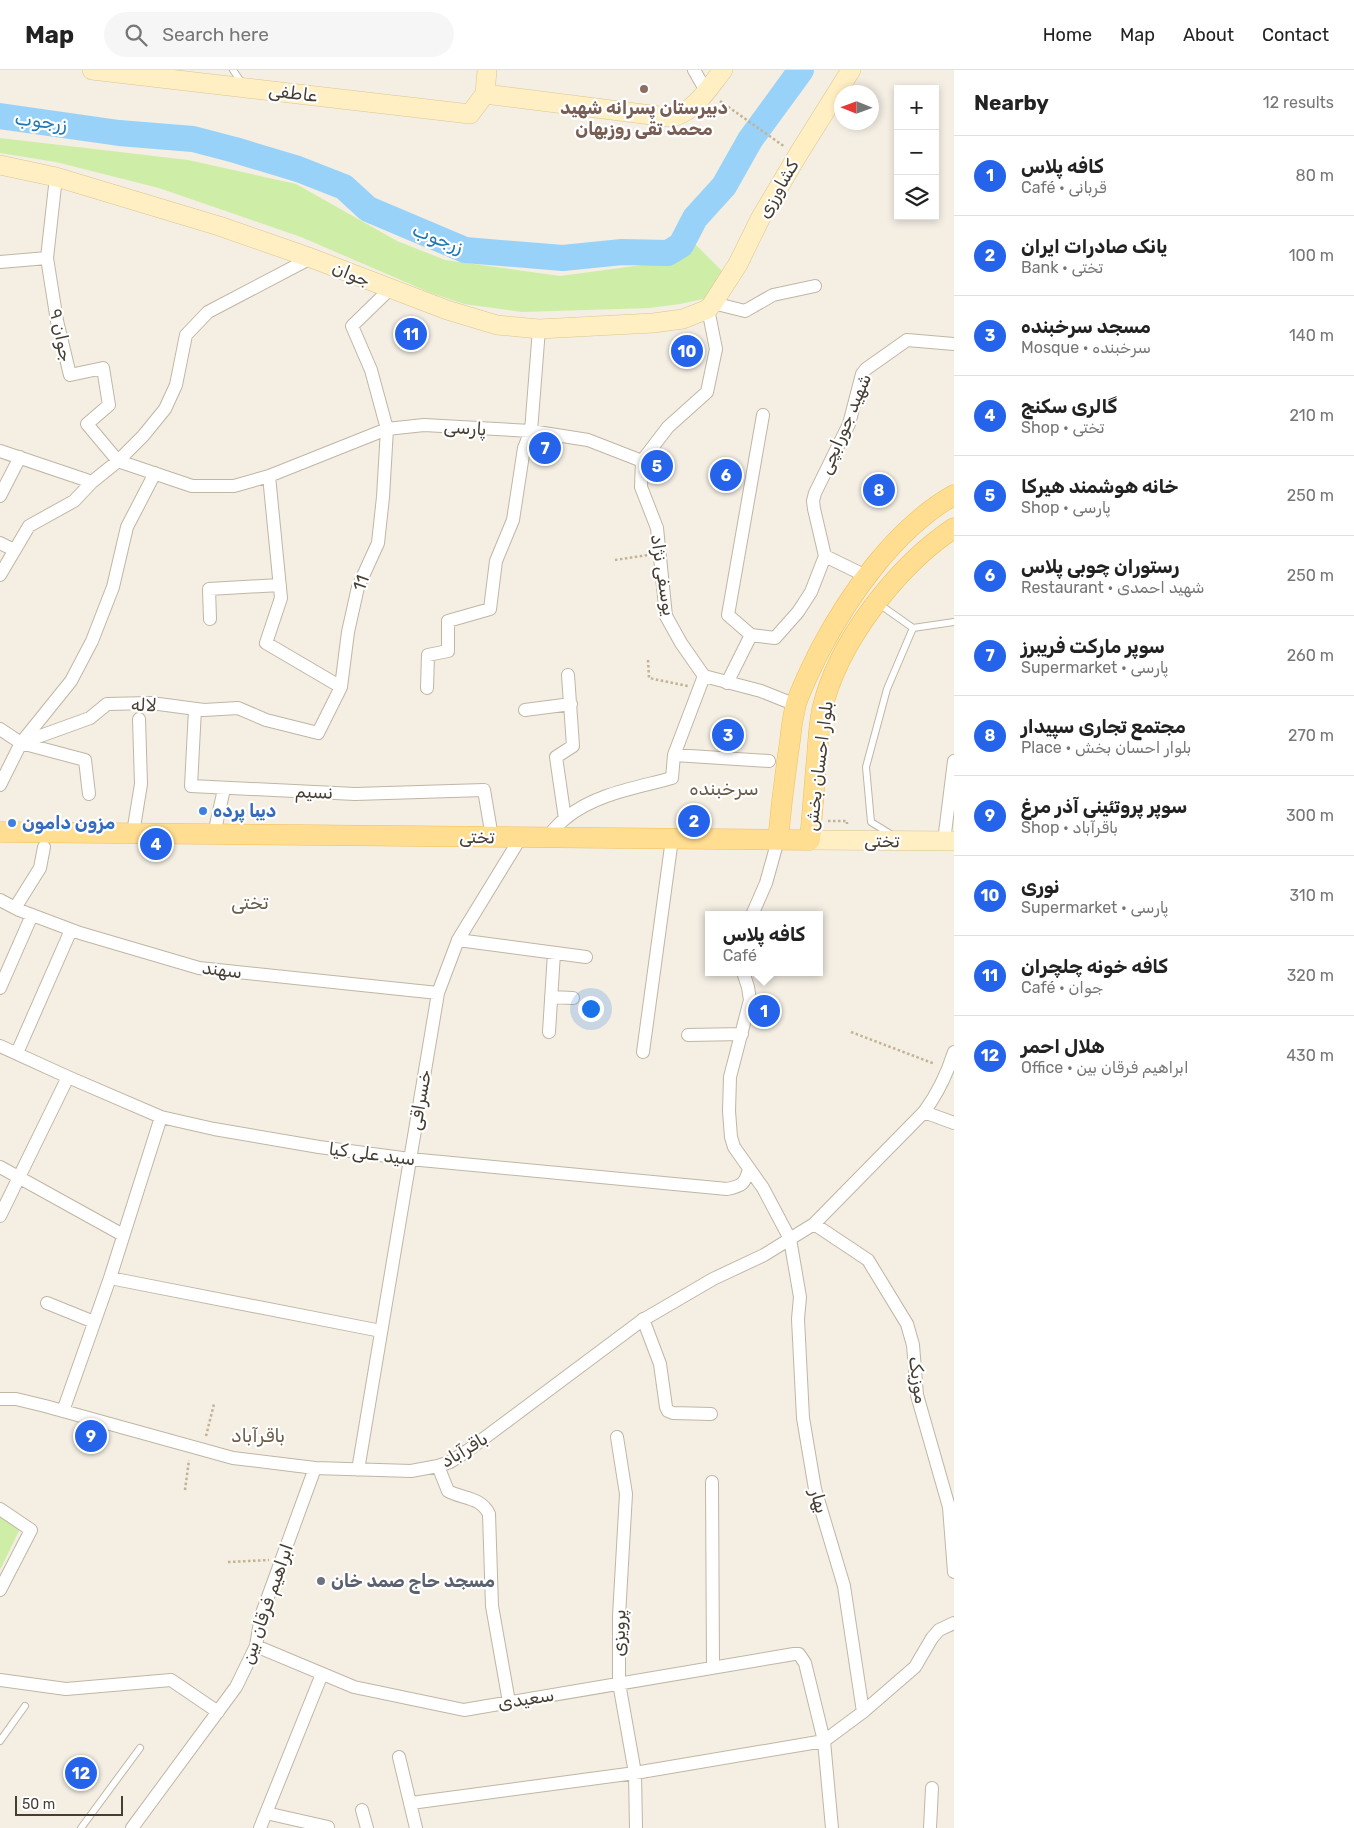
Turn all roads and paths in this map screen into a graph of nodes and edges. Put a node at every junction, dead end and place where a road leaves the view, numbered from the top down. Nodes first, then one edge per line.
1 (92, 70) edge
2 (233, 70) edge
3 (487, 70) edge
4 (694, 70) edge
5 (723, 70) edge
6 (851, 70) edge
7 (137, 72) edge
8 (244, 87) junction
9 (706, 92) junction
10 (485, 94) junction
11 (787, 148) dead end
12 (0, 165) edge
13 (56, 177) junction
14 (47, 258) junction
15 (311, 258) junction
16 (0, 262) edge
17 (815, 286) dead end
18 (390, 289) junction
19 (710, 306) junction
20 (539, 328) junction
21 (954, 344) edge
22 (763, 415) dead end
23 (387, 429) junction
24 (531, 431) junction
25 (0, 451) edge
26 (20, 457) junction
27 (118, 461) junction
28 (642, 461) junction
29 (155, 474) junction
30 (269, 476) junction
31 (92, 482) junction
32 (954, 494) edge
33 (0, 496) edge
34 (954, 528) edge
35 (0, 543) edge
36 (14, 550) junction
37 (659, 553) junction
38 (825, 556) junction
39 (615, 560) dead end
40 (0, 575) edge
41 (866, 576) junction
42 (280, 586) junction
43 (878, 602) junction
44 (210, 618) dead end
45 (954, 622) edge
46 (913, 628) junction
47 (750, 635) junction
48 (648, 660) dead end
49 (568, 675) dead end
50 (704, 676) junction
51 (727, 683) junction
52 (341, 687) junction
53 (427, 688) dead end
54 (699, 688) junction
55 (571, 704) junction
56 (796, 705) junction
57 (195, 709) junction
58 (525, 710) dead end
59 (139, 718) dead end
60 (0, 729) edge
61 (318, 733) joint
62 (21, 743) junction
63 (674, 755) junction
64 (769, 761) dead end
65 (954, 761) edge
66 (0, 785) edge
67 (784, 786) junction
68 (814, 786) junction
69 (224, 788) junction
70 (88, 794) dead end
71 (564, 819) junction
72 (0, 832) edge
73 (133, 833) junction
74 (214, 834) junction
75 (492, 837) junction
76 (521, 837) junction
77 (547, 838) junction
78 (672, 839) junction
79 (778, 840) junction
80 (810, 840) junction
81 (901, 841) junction
82 (949, 841) edge
83 (44, 847) dead end
84 (0, 900) edge
85 (15, 908) junction
86 (754, 911) edge
87 (32, 915) junction
88 (71, 930) junction
89 (458, 940) junction
90 (554, 953) junction
91 (586, 957) dead end
92 (744, 976) edge
93 (0, 988) edge
94 (438, 993) junction
95 (551, 997) junction
96 (573, 998) dead end
97 (549, 1032) dead end
98 (851, 1032) dead end
99 (742, 1034) junction
100 (688, 1035) dead end
101 (0, 1046) edge
102 (643, 1052) dead end
103 (954, 1052) edge
104 (17, 1054) junction
105 (948, 1069) junction
106 (68, 1077) junction
107 (924, 1112) junction
108 (161, 1117) junction
109 (954, 1123) edge
110 (410, 1159) junction
111 (0, 1167) edge
112 (749, 1169) junction
113 (19, 1177) junction
114 (0, 1216) edge
115 (814, 1224) junction
116 (123, 1235) junction
117 (790, 1239) junction
118 (110, 1278) junction
119 (47, 1303) dead end
120 (644, 1319) junction
121 (94, 1322) junction
122 (381, 1331) junction
123 (0, 1399) edge
124 (214, 1404) dead end
125 (63, 1411) junction
126 (711, 1414) dead end
127 (617, 1437) dead end
128 (197, 1448) junction
129 (438, 1466) junction
130 (315, 1468) junction
131 (358, 1470) junction
132 (712, 1482) dead end
133 (185, 1490) dead end
134 (0, 1509) edge
135 (282, 1559) junction
136 (228, 1562) dead end
137 (954, 1572) edge
138 (0, 1590) edge
139 (954, 1623) edge
140 (256, 1646) junction
141 (713, 1666) junction
142 (322, 1674) junction
143 (0, 1680) edge
144 (619, 1683) junction
145 (509, 1702) junction
146 (25, 1706) dead end
147 (218, 1712) junction
148 (863, 1712) junction
149 (0, 1741) edge
150 (824, 1741) junction
151 (140, 1748) dead end
152 (399, 1757) dead end
153 (635, 1773) junction
154 (932, 1788) dead end
155 (411, 1803) junction
156 (362, 1810) dead end
157 (266, 1812) junction
158 (328, 1827) edge
159 (81, 1828) edge
160 (132, 1828) edge
161 (260, 1828) edge
162 (367, 1828) edge
163 (416, 1828) edge
164 (636, 1828) edge
165 (832, 1828) edge
166 (930, 1828) edge

1 - 7 main road, عاطفی
2 - 8 lane
3 - 10 main road
4 - 9 street
5 - 9 main road
6 - 19 main road, کشاورزی
7 - 8 main road, عاطفی
8 - 10 main road, عاطفی
9 - 10 main road
9 - 11 path
12 - 13 main road, جوان
13 - 14 street, جوان ۹
13 - 15 main road, جوان
14 - 16 street
14 - 27 street, جوان ۹
15 - 18 main road, جوان
15 - 27 street
17 - 19 street
18 - 20 main road, جوان
18 - 23 street, 11
19 - 20 main road, جوان
19 - 28 street
20 - 24 street
21 - 38 street, شهید جورابچی
22 - 47 street
23 - 24 street, پارسی
23 - 30 street, پارسی
23 - 52 street, 11
24 - 28 street, پارسی
24 - 53 street
25 - 26 street
26 - 31 street
26 - 33 street
27 - 29 street, پارسی
27 - 31 street
28 - 37 street, یوسفی نژاد
29 - 30 street, پارسی
29 - 62 street
30 - 42 street
31 - 36 street
32 - 41 main road, بلوار احسان بخش
34 - 43 main road, بلوار احسان بخش
35 - 36 street
36 - 40 street
37 - 39 path
37 - 50 street, یوسفی نژاد
38 - 41 street
38 - 47 street
41 - 56 main road, بلوار احسان بخش
42 - 44 street
42 - 52 street
43 - 46 lane
43 - 68 main road, بلوار احسان بخش
45 - 46 lane
46 - 81 lane
47 - 51 street
48 - 54 path
49 - 55 street
50 - 51 street
50 - 54 street
51 - 56 street
52 - 61 street, 11
54 - 63 street
55 - 58 street
55 - 71 street
56 - 67 main road, بلوار احسان بخش
57 - 61 street, لاله
57 - 62 street, لاله
57 - 69 street, نسیم
59 - 73 street
60 - 62 street
62 - 66 street
62 - 70 street
63 - 64 street
63 - 71 street
65 - 82 street
67 - 68 main road
67 - 79 main road, بلوار احسان بخش
68 - 80 main road, بلوار احسان بخش
69 - 74 street
69 - 75 street, نسیم
71 - 77 street
72 - 73 main road, تختی
73 - 74 main road, تختی
74 - 75 main road, تختی
75 - 76 main road, تختی
76 - 77 main road, تختی
76 - 89 street, خسراقی
77 - 78 main road, تختی
78 - 79 main road, تختی
78 - 102 street
79 - 80 main road, تختی
79 - 86 street
80 - 81 main road, تختی
81 - 82 main road, تختی
83 - 85 street
84 - 85 street, سهند
85 - 87 street, سهند
87 - 88 street, سهند
87 - 93 street
88 - 94 street, سهند
88 - 104 street
89 - 90 street
89 - 94 street, خسراقی
90 - 91 street
90 - 95 street
92 - 99 street, بهار
94 - 110 street, خسراقی
95 - 96 street
95 - 97 street
98 - 105 path
99 - 100 street
99 - 112 street, بهار
101 - 104 street, سید علی کیا
103 - 105 street, باقرآباد
104 - 106 street, سید علی کیا
105 - 107 street, باقرآباد
106 - 108 street, سید علی کیا
106 - 113 street
107 - 109 street
107 - 115 street, باقرآباد
108 - 110 street, سید علی کیا
108 - 116 street
110 - 112 street, سید علی کیا
110 - 122 street, خسراقی
111 - 113 street
112 - 117 street, بهار
113 - 114 street
113 - 116 street
115 - 117 street, باقرآباد
115 - 137 street, موزیک
116 - 118 street
117 - 120 street, باقرآباد
117 - 148 street, بهار
118 - 121 street
118 - 122 street
119 - 121 street
120 - 126 street
120 - 129 street, باقرآباد
121 - 125 street
122 - 131 street, خسراقی
123 - 125 street, باقرآباد
124 - 128 path
125 - 128 street, باقرآباد
127 - 144 street, پرویزی
128 - 130 street, باقرآباد
128 - 133 path
129 - 131 street, باقرآباد
129 - 145 street
130 - 131 street, باقرآباد
130 - 135 street, ابراهیم فرقان بین
132 - 141 street
134 - 138 street
135 - 136 path
135 - 140 street, ابراهیم فرقان بین
139 - 148 street
140 - 142 street, سعیدی
140 - 147 street, ابراهیم فرقان بین
141 - 144 street, سعیدی
141 - 150 street, سعیدی
142 - 145 street, سعیدی
142 - 157 street
143 - 147 street
144 - 145 street, سعیدی
144 - 153 street, پرویزی
146 - 149 lane
147 - 160 street, ابراهیم فرقان بین
148 - 150 street
150 - 153 street
150 - 165 street
151 - 159 lane
152 - 155 street
153 - 155 street
153 - 164 street, پرویزی
154 - 166 street
155 - 163 street
156 - 162 street
157 - 158 street
157 - 161 street

